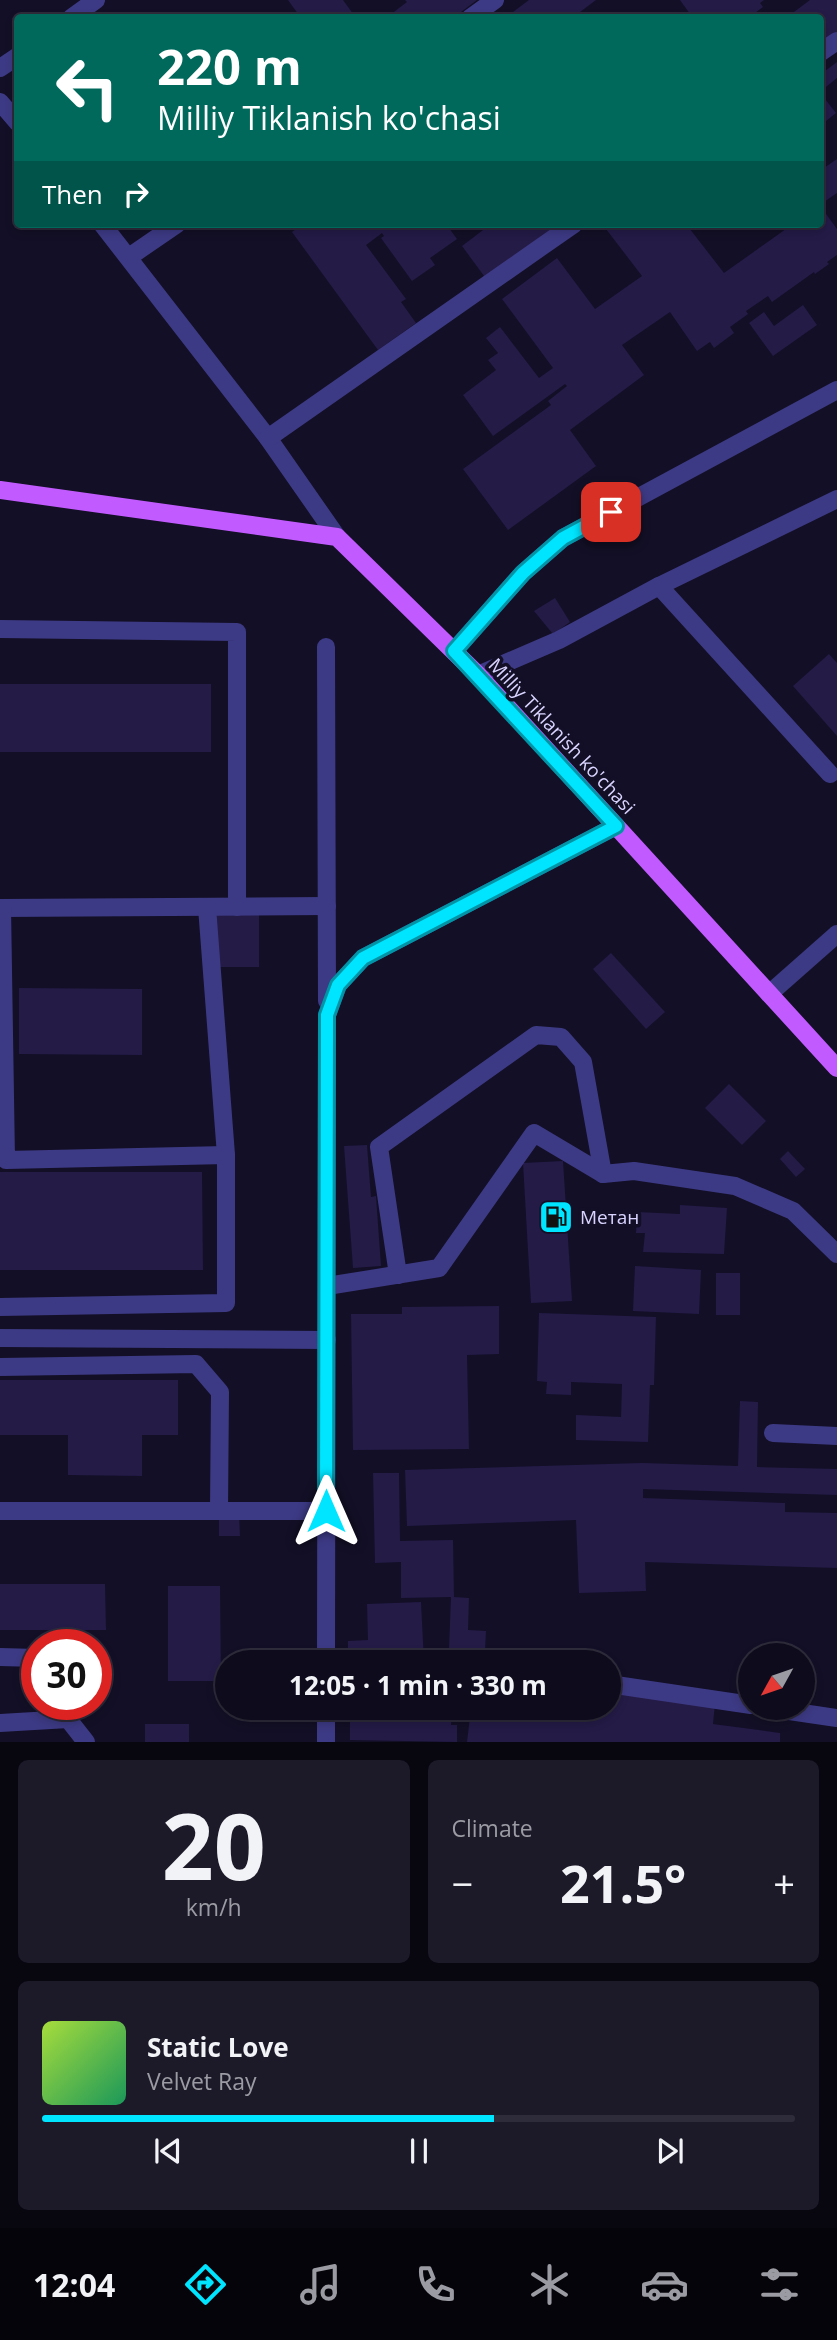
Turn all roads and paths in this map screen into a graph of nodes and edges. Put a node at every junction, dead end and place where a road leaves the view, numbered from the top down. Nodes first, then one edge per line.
1 (96, 0) edge
2 (495, 0) edge
3 (77, 14) edge
4 (476, 14) edge
5 (0, 102) edge
6 (14, 118) edge
7 (105, 228) edge
8 (171, 228) edge
9 (568, 228) edge
10 (130, 257) junction
11 (837, 390) edge
12 (268, 438) junction
13 (0, 490) edge
14 (837, 499) edge
15 (337, 537) junction
16 (659, 586) junction
17 (0, 629) edge
18 (326, 647) dead end
19 (454, 651) junction
20 (478, 675) junction
21 (830, 774) dead end
22 (616, 826) junction
23 (327, 906) junction
24 (207, 907) junction
25 (237, 907) junction
26 (1, 908) edge
27 (837, 934) edge
28 (769, 994) junction
29 (327, 1015) junction
30 (837, 1068) edge
31 (226, 1155) junction
32 (603, 1174) junction
33 (837, 1255) edge
34 (398, 1275) junction
35 (327, 1286) junction
36 (0, 1307) edge
37 (0, 1338) edge
38 (327, 1340) junction
39 (0, 1367) edge
40 (773, 1433) dead end
41 (837, 1436) edge
42 (0, 1511) edge
43 (219, 1511) junction
44 (326, 1511) junction
45 (326, 1650) edge
46 (0, 1657) edge
47 (21, 1658) edge
48 (621, 1686) edge
49 (738, 1703) edge
50 (816, 1715) edge
51 (837, 1718) edge
52 (21, 1720) edge
53 (73, 1720) edge
54 (326, 1720) edge
55 (0, 1723) edge
56 (86, 1741) edge
57 (326, 1741) edge

1 - 3 street
2 - 4 street
5 - 6 street
7 - 10 street
8 - 10 street
9 - 12 street
10 - 12 street
11 - 19 street
12 - 15 street
13 - 15 main road
14 - 16 street
15 - 19 main road, Milliy Tiklanish ko'chasi
16 - 20 street
16 - 21 street
17 - 25 street
18 - 23 street
19 - 20 main road, Milliy Tiklanish ko'chasi
20 - 22 main road, Milliy Tiklanish ko'chasi
22 - 28 main road, Milliy Tiklanish ko'chasi
22 - 29 street
23 - 25 street
23 - 29 street
24 - 25 street
24 - 26 street
24 - 31 street
26 - 31 street
27 - 28 street
28 - 30 main road, Milliy Tiklanish ko'chasi
29 - 35 street
31 - 36 street
32 - 33 street
32 - 34 street
32 - 34 street
34 - 35 street
35 - 38 street
37 - 38 street
38 - 44 street
39 - 43 street
40 - 41 street
42 - 43 street
43 - 44 street
44 - 45 street
46 - 47 street
48 - 49 street
50 - 51 street
52 - 55 street
53 - 56 street
54 - 57 street

